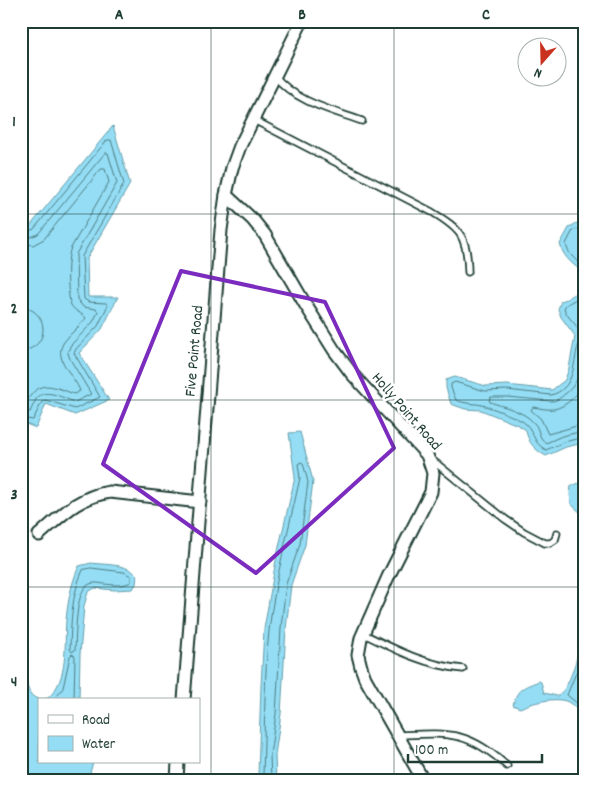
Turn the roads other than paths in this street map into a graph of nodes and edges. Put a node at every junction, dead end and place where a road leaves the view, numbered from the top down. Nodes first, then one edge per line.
1 (302, 21) edge
2 (274, 75) junction
3 (252, 119) junction
4 (362, 121) dead end
5 (226, 195) junction
6 (468, 272) dead end
7 (428, 458) junction
8 (200, 502) junction
9 (557, 533) dead end
10 (39, 534) dead end
11 (362, 633) junction
12 (463, 669) dead end
13 (184, 698) edge
14 (398, 735) junction
15 (178, 764) edge
16 (507, 766) dead end
17 (177, 780) edge
18 (423, 780) edge

1 - 2 street, Five Point Road
2 - 3 street, Five Point Road
2 - 4 lane
3 - 5 street, Five Point Road
3 - 6 lane
5 - 7 street, Holly Point Road
5 - 8 street, Five Point Road
7 - 9 lane
7 - 11 street, Holly Point Road
8 - 10 street
8 - 13 street, Five Point Road
11 - 12 lane
11 - 14 street, Holly Point Road
14 - 16 lane
14 - 18 street, Holly Point Road
15 - 17 street

